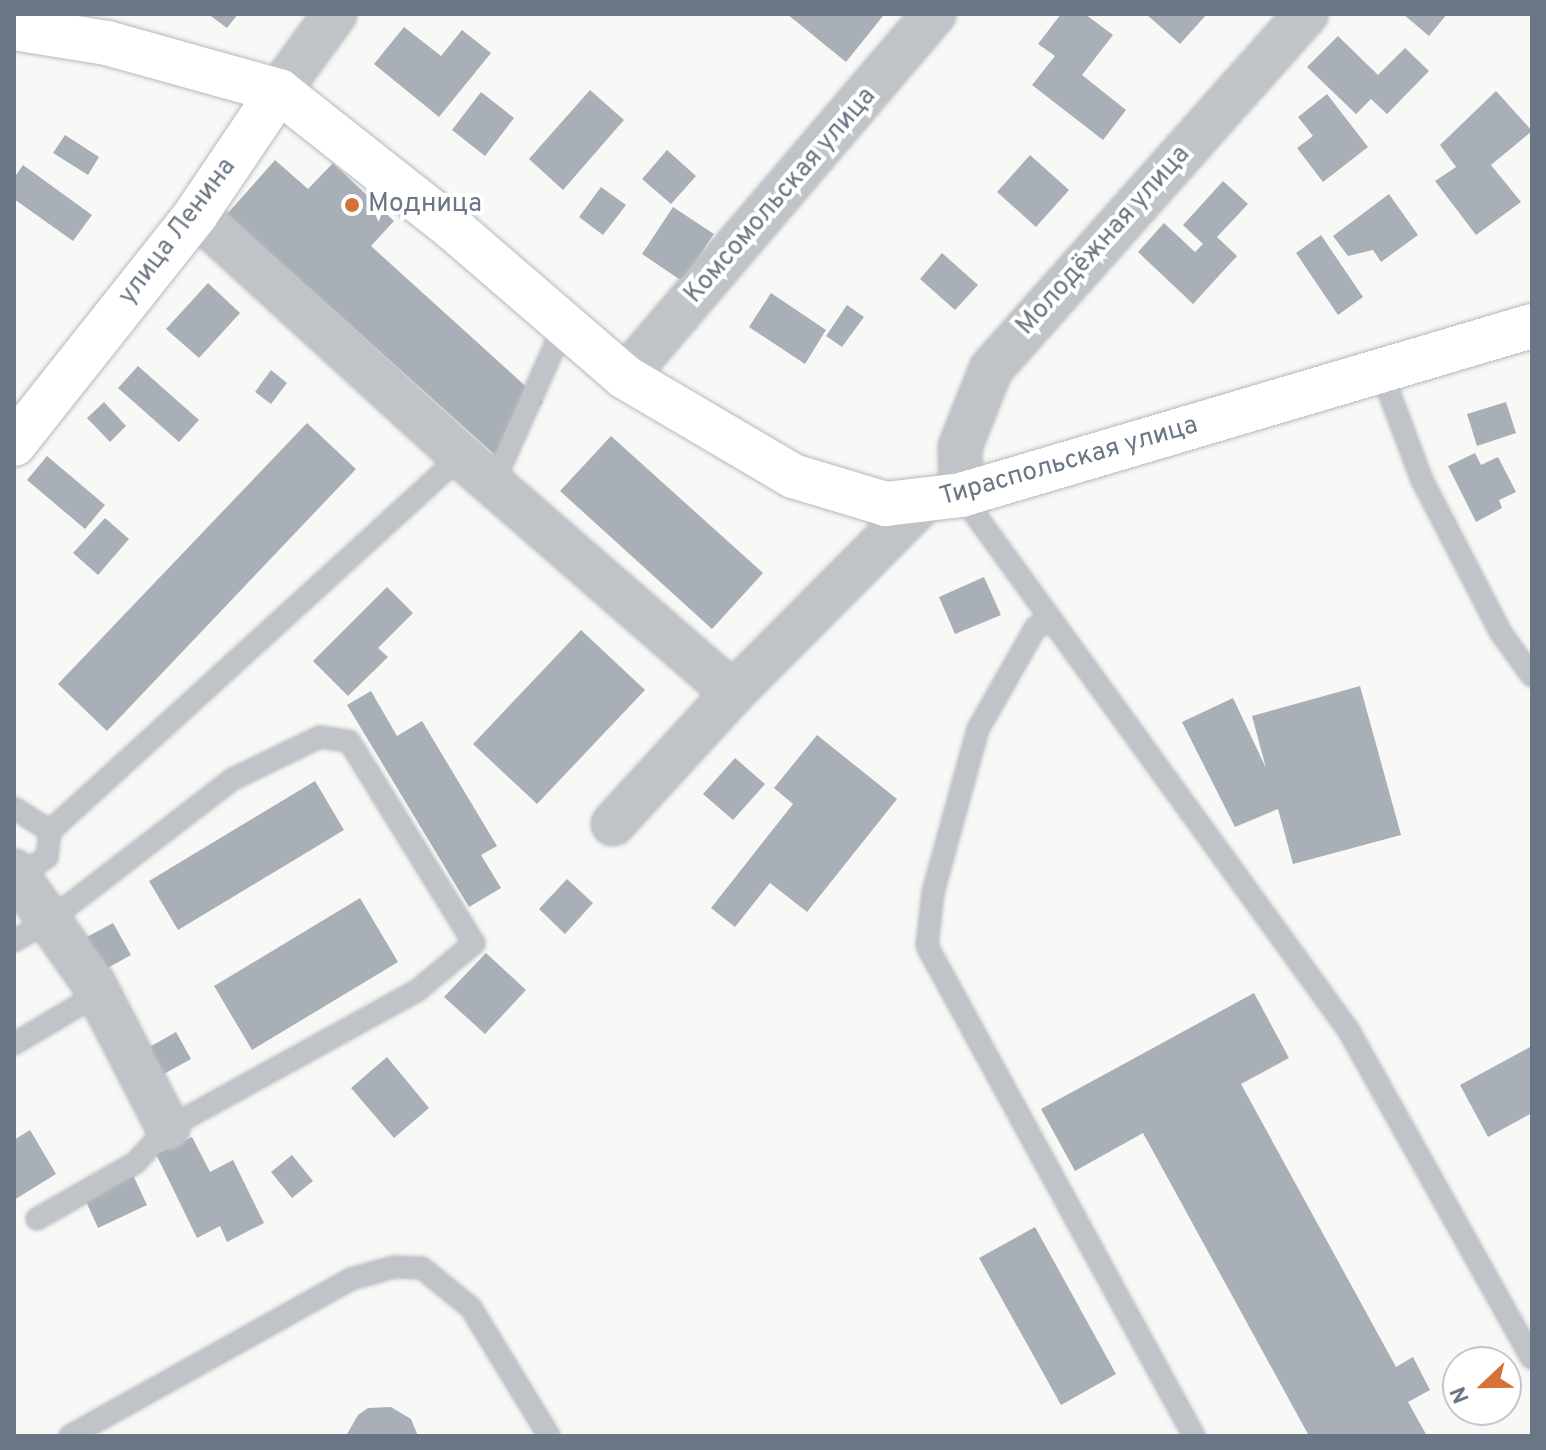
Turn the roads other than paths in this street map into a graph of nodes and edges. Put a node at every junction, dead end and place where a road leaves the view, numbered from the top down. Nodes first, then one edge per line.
1 (335, 14) edge
2 (934, 14) edge
3 (1306, 14) edge
4 (14, 28) edge
5 (279, 91) junction
6 (196, 214) junction
7 (564, 325) junction
8 (1532, 326) edge
9 (1381, 371) junction
10 (625, 377) junction
11 (14, 444) edge
12 (462, 455) junction
13 (493, 484) junction
14 (941, 499) junction
15 (1050, 621) junction
16 (1532, 676) edge
17 (733, 693) junction
18 (14, 808) edge
19 (613, 824) dead end
20 (50, 831) junction
21 (16, 874) edge
22 (51, 919) junction
23 (14, 941) edge
24 (100, 993) junction
25 (14, 1044) edge
26 (168, 1128) junction
27 (37, 1219) dead end
28 (1532, 1358) edge
29 (70, 1436) edge
30 (549, 1436) edge
31 (1194, 1436) edge

1 - 5 street, улица Ленина
2 - 10 street, Комсомольская улица
3 - 14 street, Молодёжная улица
4 - 5 street, Тираспольская улица
5 - 6 street, улица Ленина
5 - 7 street, Тираспольская улица
6 - 11 street, улица Ленина
6 - 12 street
7 - 10 street, Тираспольская улица
7 - 13 lane
8 - 9 street, Тираспольская улица
9 - 14 street, Тираспольская улица
9 - 16 lane
10 - 14 street, Тираспольская улица
12 - 13 street
12 - 20 lane
13 - 17 street
14 - 15 lane
14 - 17 street
15 - 28 lane
15 - 31 lane
17 - 19 street
18 - 20 lane
20 - 21 lane
21 - 22 street
22 - 23 lane
22 - 24 street
22 - 26 lane
24 - 25 lane
24 - 26 street
26 - 27 lane
29 - 30 lane

